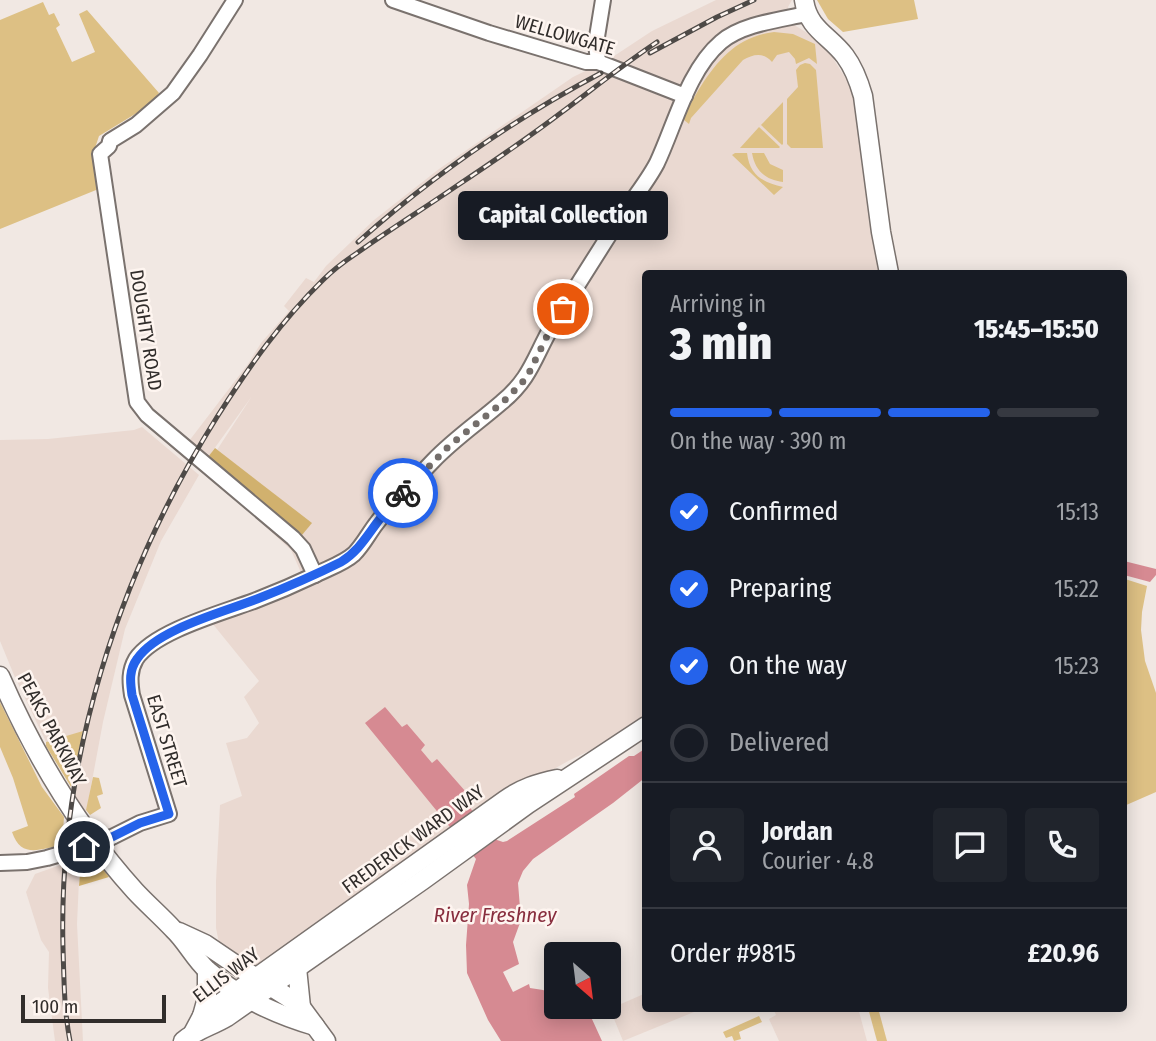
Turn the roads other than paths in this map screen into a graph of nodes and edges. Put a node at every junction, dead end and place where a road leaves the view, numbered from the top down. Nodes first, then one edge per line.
1 (235, 0) edge
2 (393, 0) edge
3 (603, 0) edge
4 (805, 7) edge
5 (598, 62) junction
6 (685, 96) junction
7 (884, 248) junction
8 (889, 270) edge
9 (896, 270) edge
10 (315, 575) junction
11 (0, 676) edge
12 (642, 729) edge
13 (0, 863) edge
14 (176, 931) junction
15 (292, 961) junction
16 (207, 970) junction
17 (264, 982) junction
18 (244, 995) junction
19 (301, 1007) junction
20 (202, 1016) junction
21 (315, 1026) junction
22 (188, 1037) edge
23 (326, 1041) edge

1 - 10 street, DOUGHTY ROAD
2 - 5 street, WELLOWGATE
3 - 5 street
4 - 6 street, EAST STREET
4 - 7 main road
5 - 6 street, WELLOWGATE
6 - 10 street, EAST STREET
7 - 8 main road
7 - 9 main road
10 - 13 street, EAST STREET, bridge
11 - 14 main road, PEAKS PARKWAY
12 - 15 main road, FREDERICK WARD WAY
14 - 16 main road, PEAKS PARKWAY
14 - 17 main road, PEAKS PARKWAY
15 - 17 main road, ELLIS WAY
15 - 19 main road
16 - 18 main road, PEAKS PARKWAY
16 - 20 main road
17 - 18 main road, ELLIS WAY
17 - 19 main road, PEAKS PARKWAY
18 - 20 main road, ELLIS WAY
18 - 21 main road, PEAKS PARKWAY
18 - 22 main road, ELLIS WAY
19 - 21 main road
20 - 22 main road, ELLIS WAY
21 - 23 main road

